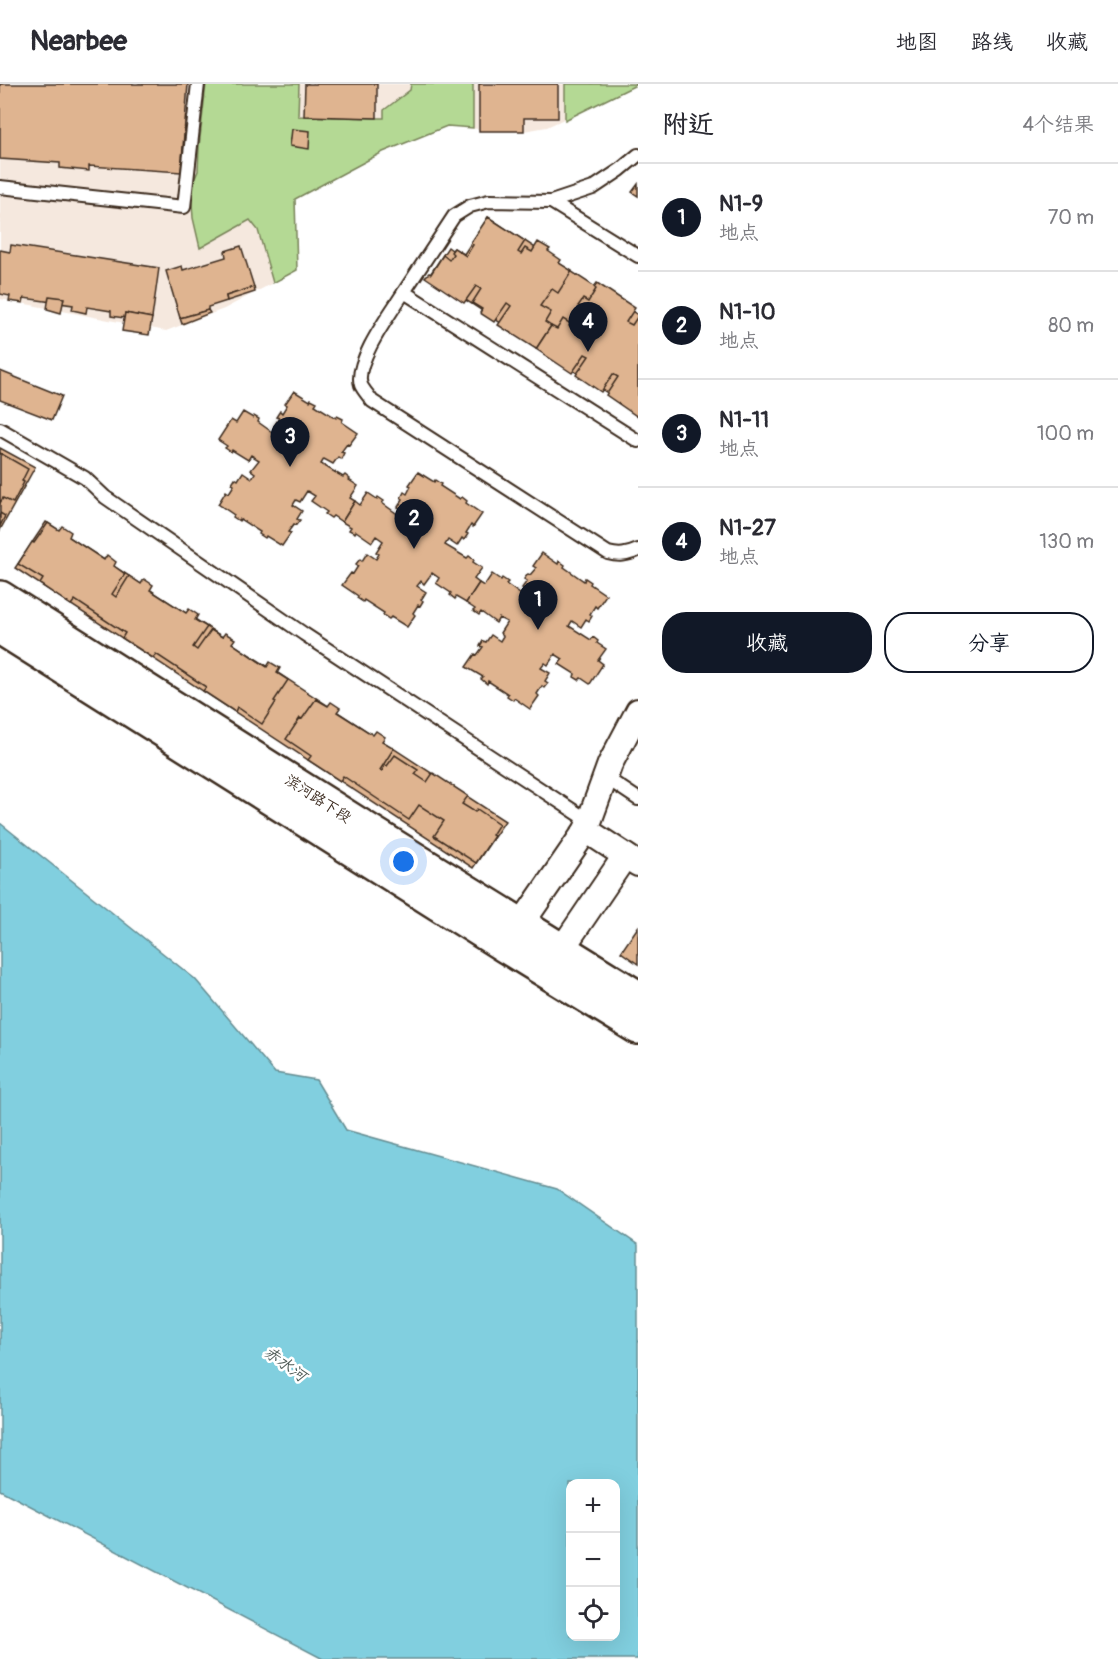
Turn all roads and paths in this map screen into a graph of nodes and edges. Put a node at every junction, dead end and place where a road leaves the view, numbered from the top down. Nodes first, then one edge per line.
1 (198, 84) edge
2 (638, 155) edge
3 (0, 187) edge
4 (551, 202) junction
5 (638, 256) edge
6 (404, 292) junction
7 (0, 429) edge
8 (638, 441) edge
9 (638, 550) edge
10 (0, 598) edge
11 (0, 627) edge
12 (638, 711) edge
13 (605, 777) junction
14 (638, 799) edge
15 (587, 825) junction
16 (632, 860) edge
17 (513, 936) junction
18 (554, 962) junction
19 (638, 998) edge
20 (638, 1027) edge

1 - 3 lane
2 - 4 lane
4 - 5 lane
4 - 6 lane
6 - 8 lane
6 - 9 lane
7 - 15 lane
10 - 17 street, 滨河路下段
11 - 17 street, 滨河路下段
12 - 13 street
13 - 14 lane
13 - 15 street
15 - 16 street
15 - 17 street
16 - 18 street
17 - 18 street, 滨河路下段
18 - 19 street, 滨河路下段
18 - 20 street, 滨河路下段

